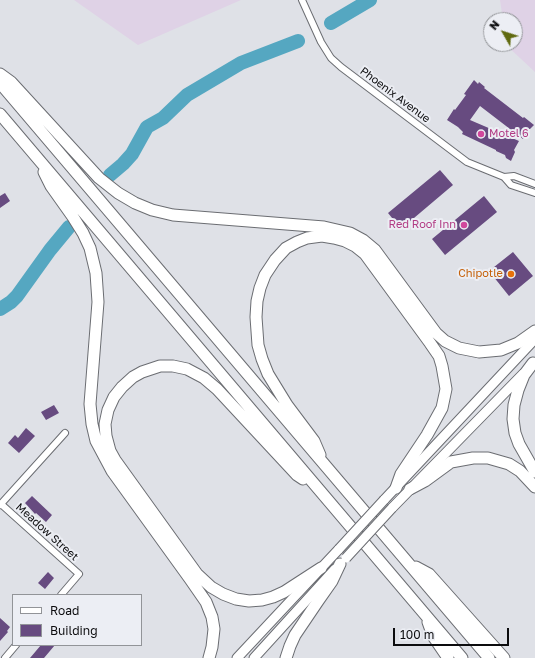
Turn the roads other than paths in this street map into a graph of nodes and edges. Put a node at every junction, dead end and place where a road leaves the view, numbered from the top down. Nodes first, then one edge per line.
1 (302, 0) edge
2 (0, 74) edge
3 (0, 83) edge
4 (0, 114) edge
5 (42, 164) junction
6 (504, 177) junction
7 (535, 184) edge
8 (535, 193) edge
9 (535, 330) edge
10 (535, 339) edge
11 (534, 362) edge
12 (65, 433) dead end
13 (323, 463) junction
14 (535, 472) edge
15 (535, 487) edge
16 (317, 488) junction
17 (396, 488) junction
18 (410, 489) junction
19 (1, 504) edge
20 (343, 561) junction
21 (408, 562) junction
22 (321, 568) junction
23 (61, 594) edge
24 (428, 617) junction
25 (15, 646) edge
26 (5, 658) edge
27 (209, 658) edge
28 (237, 658) edge
29 (254, 658) edge
30 (286, 658) edge
31 (448, 658) edge
32 (462, 658) edge
33 (489, 658) edge
34 (504, 658) edge

1 - 6 street, Phoenix Avenue
2 - 9 highway
3 - 13 highway
4 - 5 highway
5 - 16 highway
5 - 27 highway
6 - 7 street, Phoenix Avenue
6 - 8 street, Phoenix Avenue
10 - 17 main road
11 - 14 highway
11 - 18 main road
12 - 19 street
13 - 17 highway
13 - 21 highway
15 - 18 highway
16 - 22 highway
16 - 24 highway
17 - 22 main road, bridge
18 - 20 main road, bridge
19 - 23 street, Meadow Street
20 - 29 main road
20 - 30 highway
21 - 33 highway
21 - 34 highway
22 - 28 main road
24 - 31 highway
24 - 32 highway
25 - 26 street

